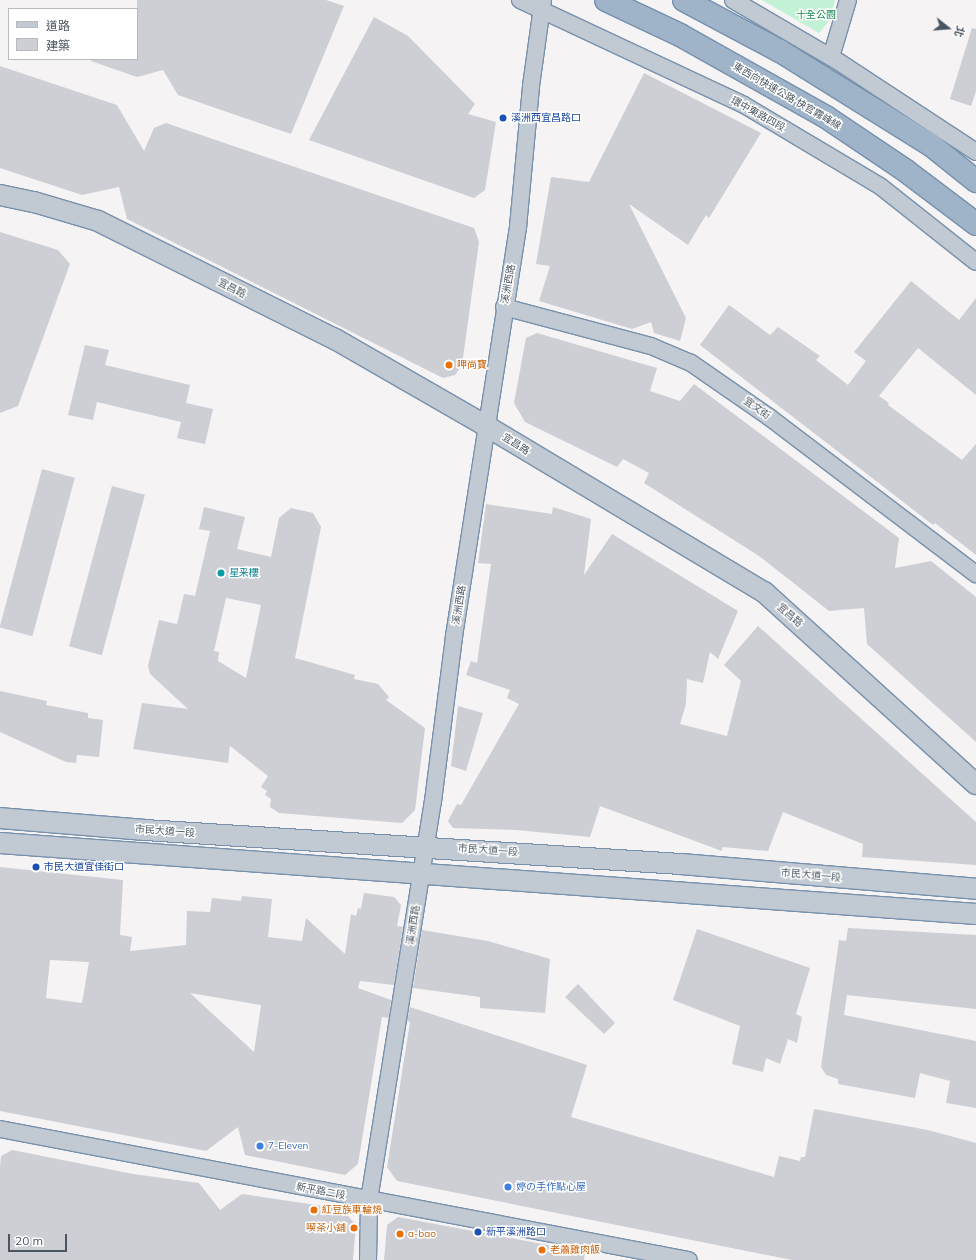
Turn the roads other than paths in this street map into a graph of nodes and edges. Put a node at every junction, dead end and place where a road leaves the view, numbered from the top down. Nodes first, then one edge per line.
1 (520, 0) edge
2 (606, 0) edge
3 (684, 0) edge
4 (733, 0) edge
5 (848, 0) edge
6 (543, 4) edge
7 (831, 57) junction
8 (976, 152) edge
9 (976, 181) edge
10 (0, 196) edge
11 (976, 224) edge
12 (976, 262) edge
13 (504, 307) junction
14 (488, 427) junction
15 (976, 574) edge
16 (976, 784) edge
17 (0, 818) edge
18 (0, 843) edge
19 (425, 846) junction
20 (422, 874) junction
21 (976, 889) edge
22 (976, 914) edge
23 (0, 1129) edge
24 (369, 1200) junction
25 (368, 1260) edge
26 (689, 1260) edge

1 - 6 street, 環中東路四段
2 - 11 highway, 東西向快速公路 快官霧峰線
3 - 9 highway
4 - 7 street
5 - 7 street
6 - 12 street, 環中東路四段
6 - 13 street, 溪洲西路
7 - 8 street
10 - 14 street, 宜昌路
13 - 14 street, 溪洲西路
13 - 15 street, 宜文街
14 - 16 street, 宜昌路
14 - 19 street, 溪洲西路
17 - 19 street, 市民大道一段
18 - 20 street
19 - 20 street, 溪洲西路
19 - 21 street, 市民大道一段
20 - 22 street
20 - 24 street, 溪洲西路
23 - 24 street, 新平路二段
24 - 25 street, 溪洲西路
24 - 26 street, 新平路二段

